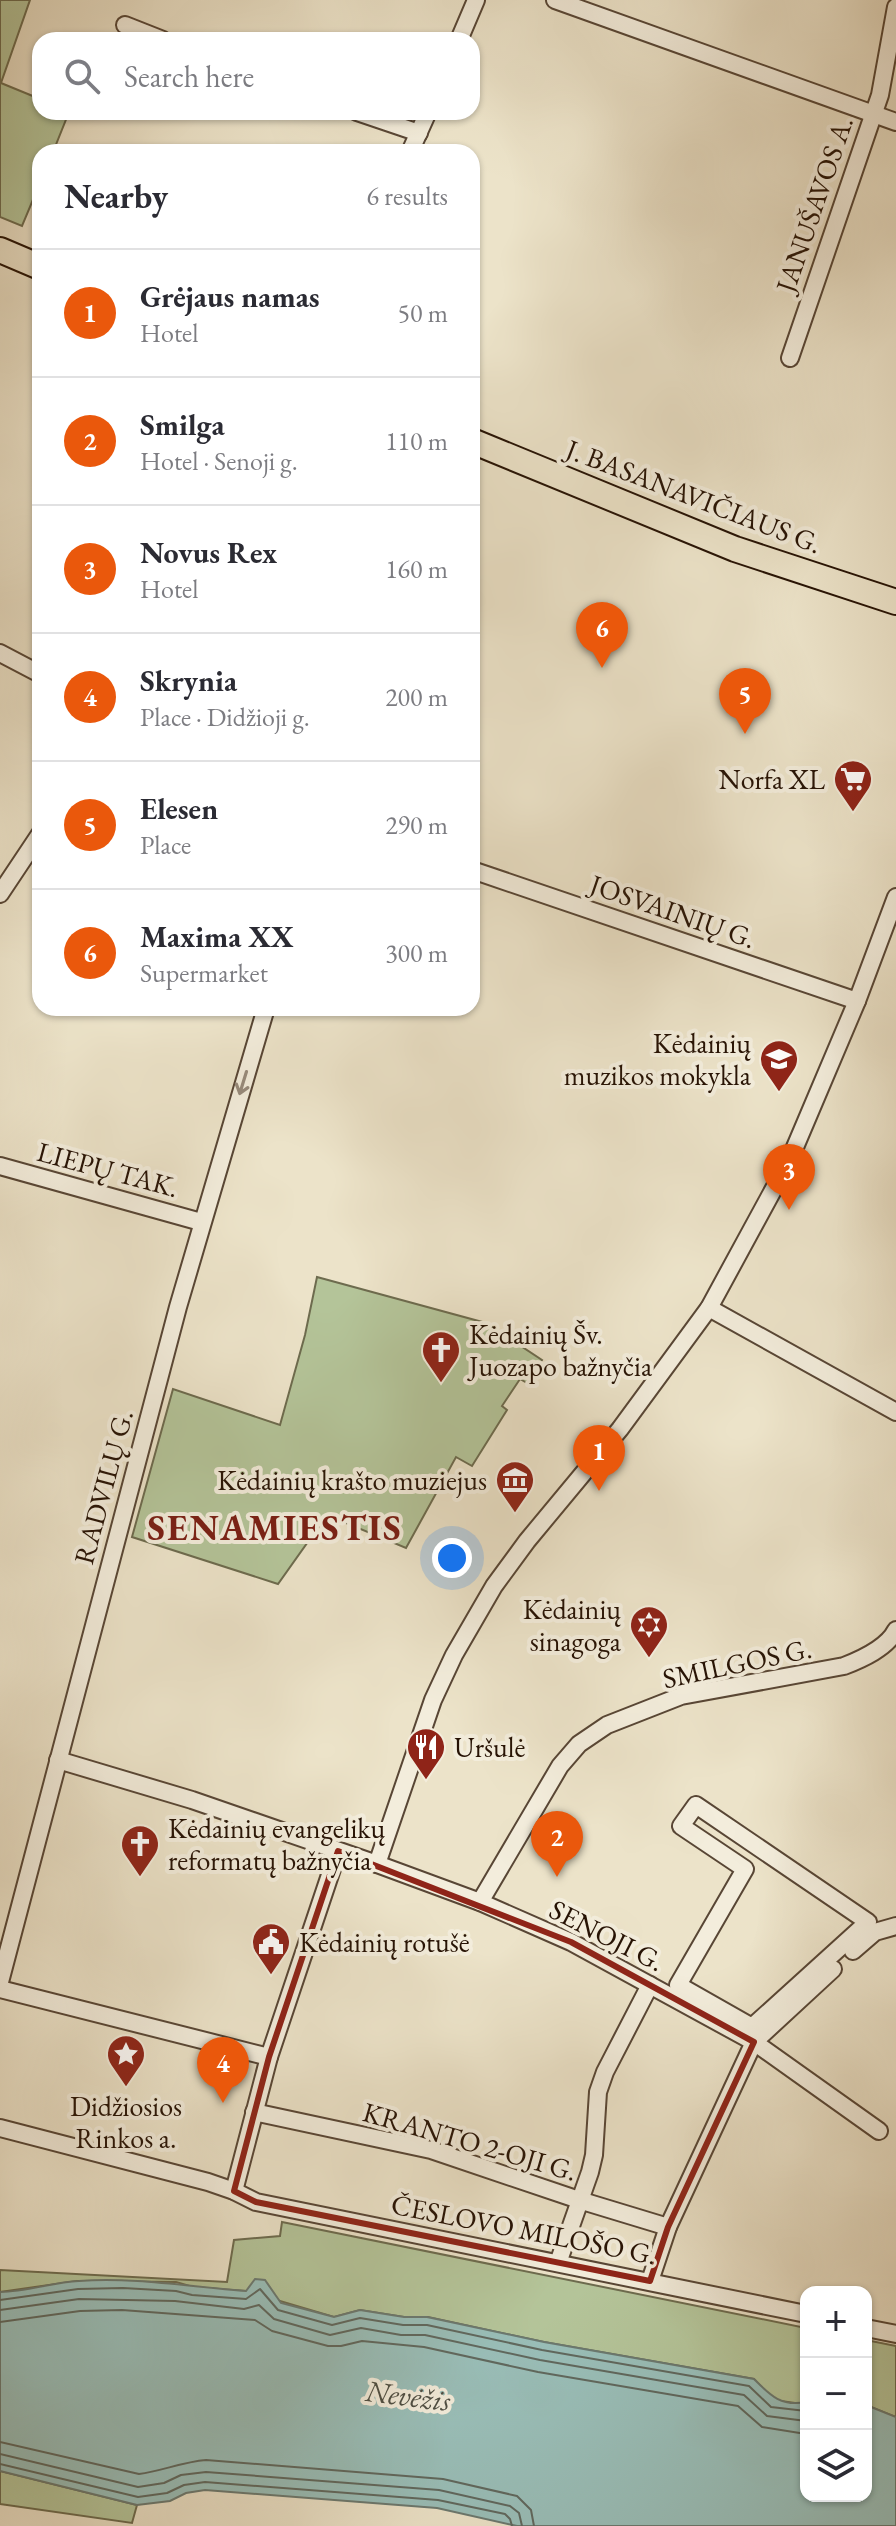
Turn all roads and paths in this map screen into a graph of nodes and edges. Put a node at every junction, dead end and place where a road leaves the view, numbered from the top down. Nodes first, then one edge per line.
1 (476, 0) edge
2 (555, 0) edge
3 (896, 7) edge
4 (125, 25) dead end
5 (143, 32) edge
6 (462, 32) edge
7 (874, 114) junction
8 (381, 120) edge
9 (425, 120) edge
10 (896, 122) edge
11 (419, 133) junction
12 (414, 144) edge
13 (0, 250) edge
14 (32, 264) edge
15 (790, 358) dead end
16 (480, 444) edge
17 (896, 602) edge
18 (0, 653) edge
19 (32, 670) edge
20 (32, 846) edge
21 (480, 873) edge
22 (0, 894) edge
23 (896, 897) edge
24 (857, 1001) junction
25 (264, 1016) edge
26 (0, 1166) edge
27 (201, 1222) junction
28 (709, 1308) junction
29 (896, 1412) edge
30 (895, 1634) edge
31 (58, 1760) junction
32 (338, 1851) junction
33 (377, 1864) junction
34 (480, 1902) junction
35 (868, 1922) joint
36 (896, 1926) edge
37 (0, 1982) edge
38 (650, 1985) junction
39 (0, 1989) edge
40 (754, 2042) junction
41 (269, 2057) junction
42 (254, 2112) junction
43 (0, 2128) edge
44 (879, 2131) dead end
45 (234, 2191) junction
46 (579, 2200) junction
47 (668, 2227) junction
48 (558, 2263) junction
49 (650, 2281) junction
50 (800, 2313) edge
51 (872, 2329) edge
52 (896, 2334) edge

1 - 6 street
2 - 7 street, JANUŠAVOS A.
3 - 7 street
4 - 5 street
7 - 10 street
7 - 15 street, JANUŠAVOS A.
8 - 11 street
9 - 11 street
11 - 12 street
13 - 14 main road
16 - 17 main road, J. BASANAVIČIAUS G.
18 - 19 street
20 - 22 street
21 - 24 street, JOSVAINIŲ G.
23 - 24 street
24 - 28 street
25 -> 27 street, RADVILŲ G.
26 - 27 street, LIEPŲ TAK.
27 - 31 street, RADVILŲ G.
28 - 29 street
28 - 33 street
30 - 34 street, SMILGOS G.
31 - 32 street, SENOJI G.
31 - 37 street, RADVILŲ G.
32 - 33 street, SENOJI G.
32 - 41 street
33 - 34 street, SENOJI G.
34 - 38 street, SENOJI G.
35 - 35 street
36 - 40 street
38 - 40 street, SENOJI G.
38 - 46 street
39 - 41 street
40 - 44 street, SENOJI G.
40 - 47 street
41 - 42 street
42 - 45 street
42 - 46 street, KRANTO 2-OJI G.
43 - 45 street, ČESLOVO MILOŠO G.
45 - 48 street, ČESLOVO MILOŠO G.
46 - 47 street, KRANTO 2-OJI G.
46 - 48 street
47 - 49 street
48 - 49 street, ČESLOVO MILOŠO G.
49 - 50 street, ČESLOVO MILOŠO G.
51 - 52 street

